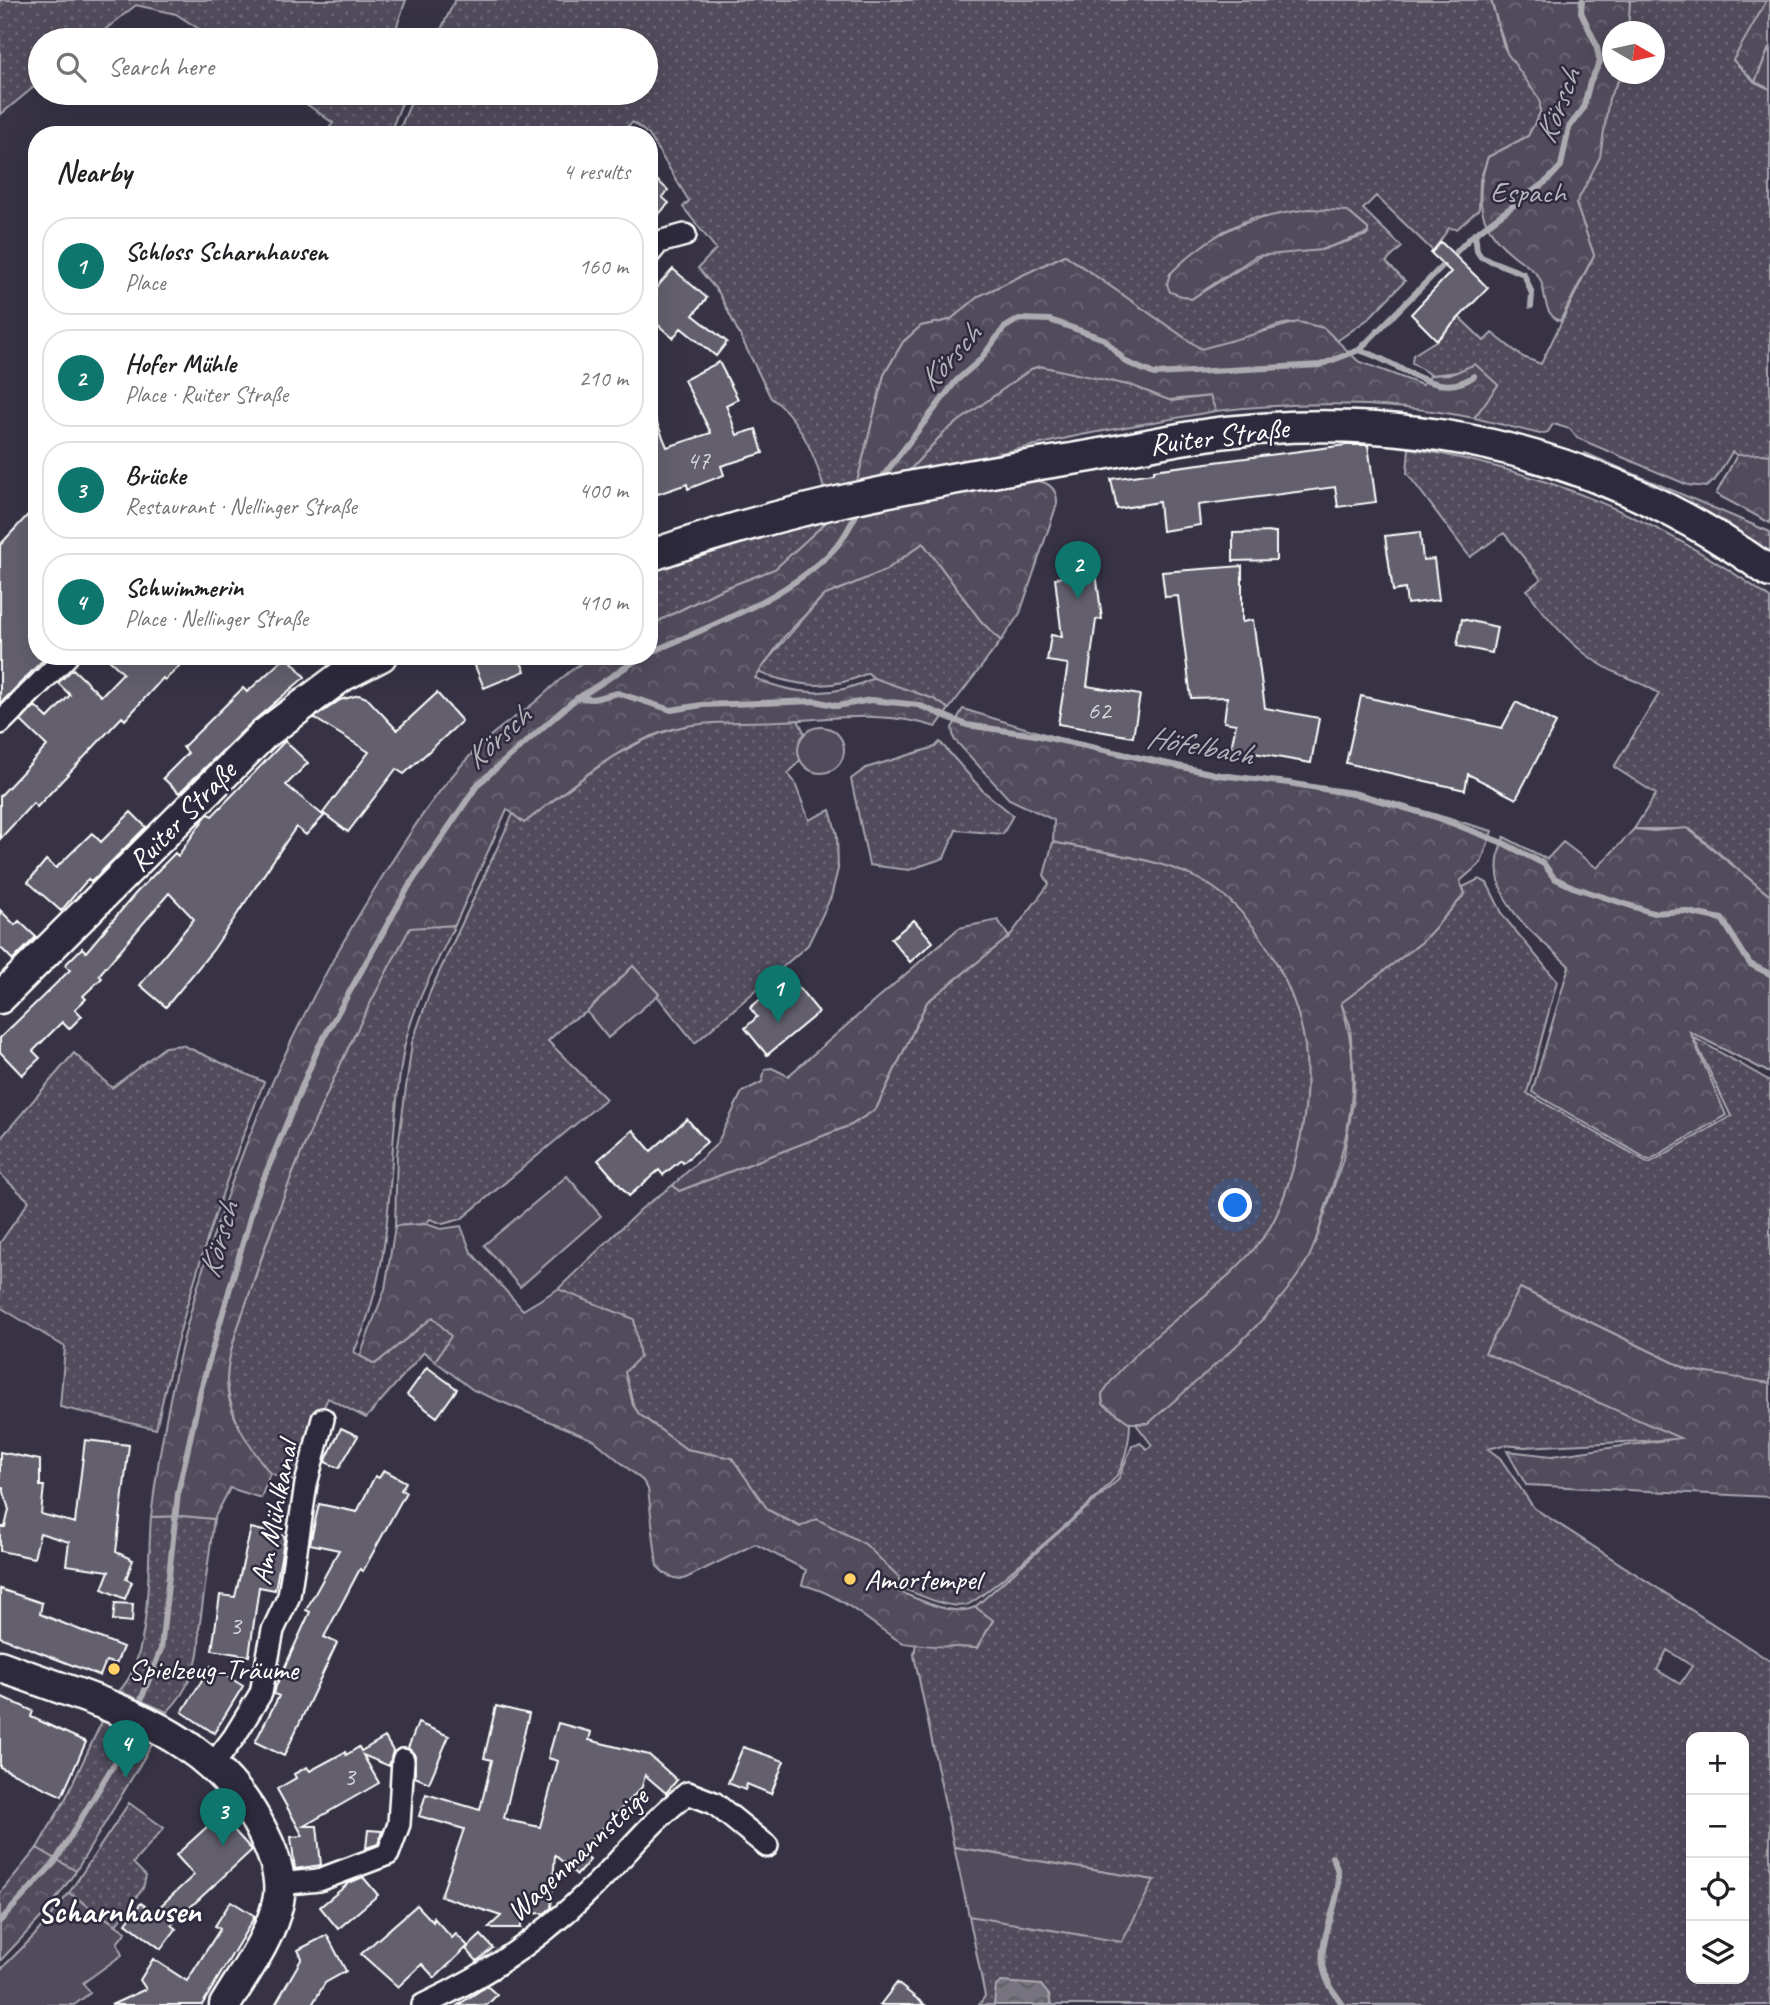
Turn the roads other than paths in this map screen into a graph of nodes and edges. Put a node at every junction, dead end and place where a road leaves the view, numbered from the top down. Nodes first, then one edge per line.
1 (685, 235) dead end
2 (658, 243) edge
3 (658, 553) edge
4 (1770, 572) edge
5 (58, 665) edge
6 (361, 665) edge
7 (0, 723) edge
8 (0, 998) edge
9 (323, 1419) dead end
10 (0, 1666) edge
11 (403, 1760) dead end
12 (212, 1766) junction
13 (767, 1846) dead end
14 (279, 1884) junction
15 (225, 2005) edge
16 (423, 2005) edge

1 - 2 street
3 - 4 main road, Ruiter Straße
5 - 7 street
6 - 8 main road, Ruiter Straße
9 - 12 street, Am Mühlkanal
10 - 12 main road
11 - 14 street
12 - 14 main road
13 - 16 street, Wagenmannsteige
14 - 15 main road

